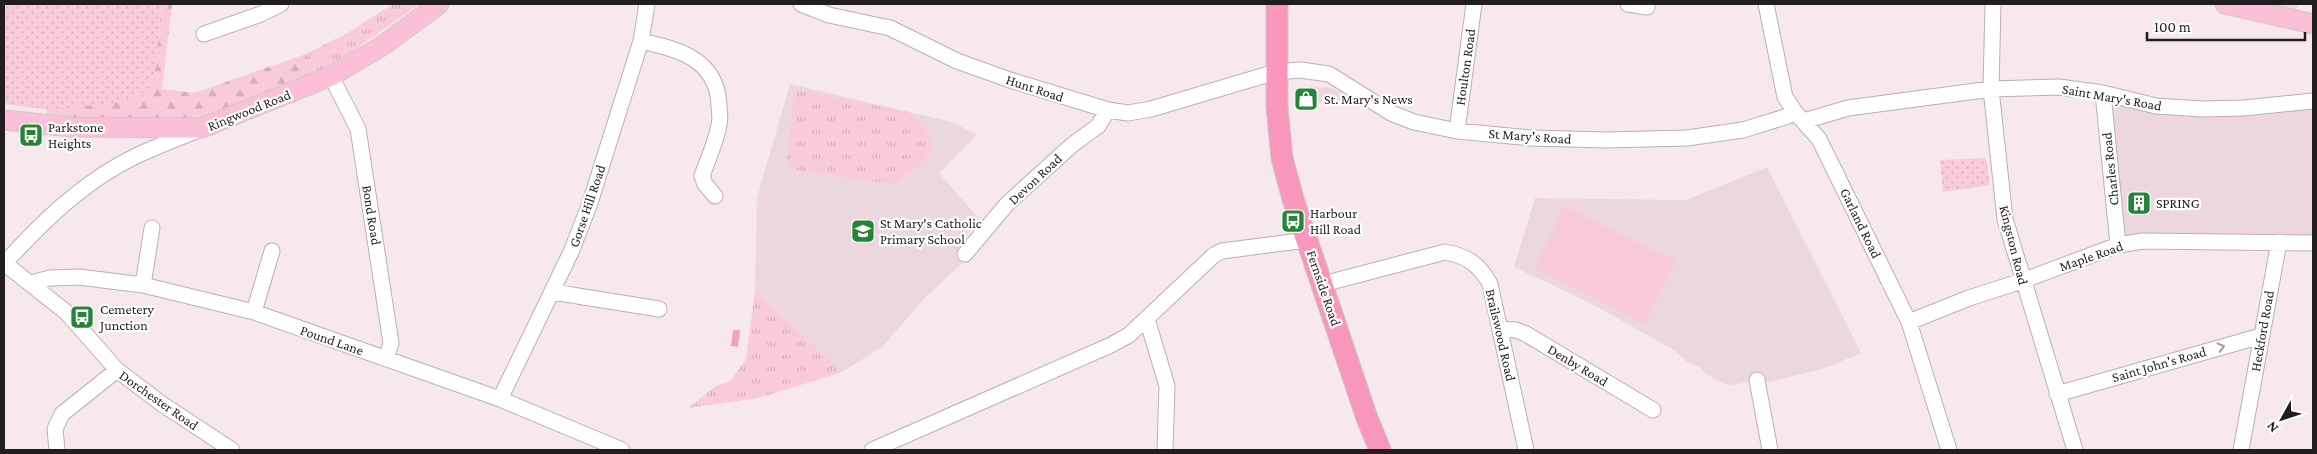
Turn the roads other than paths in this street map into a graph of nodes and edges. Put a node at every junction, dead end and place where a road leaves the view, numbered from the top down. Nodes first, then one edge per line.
1 (281, 4) edge
2 (439, 4) edge
3 (647, 4) edge
4 (801, 4) edge
5 (1277, 4) edge
6 (1474, 4) edge
7 (1628, 4) edge
8 (1766, 4) edge
9 (1993, 4) edge
10 (2225, 4) edge
11 (1647, 7) dead end
12 (2313, 24) edge
13 (204, 34) dead end
14 (641, 41) junction
15 (1276, 72) junction
16 (331, 76) junction
17 (1991, 89) junction
18 (2103, 93) junction
19 (2313, 101) edge
20 (1108, 110) junction
21 (1823, 115) joint
22 (1802, 119) junction
23 (4, 120) edge
24 (202, 128) junction
25 (1457, 131) junction
26 (714, 196) dead end
27 (152, 228) dead end
28 (1307, 240) junction
29 (2279, 242) junction
30 (2313, 243) edge
31 (2118, 245) junction
32 (272, 252) dead end
33 (965, 254) dead end
34 (4, 263) edge
35 (2022, 281) junction
36 (30, 283) junction
37 (1323, 284) junction
38 (143, 286) junction
39 (553, 292) junction
40 (660, 309) dead end
41 (254, 312) junction
42 (1146, 319) junction
43 (1909, 322) junction
44 (1500, 329) junction
45 (2261, 336) junction
46 (386, 359) junction
47 (117, 370) junction
48 (1757, 380) dead end
49 (2057, 394) junction
50 (500, 399) junction
51 (1653, 410) dead end
52 (57, 450) edge
53 (232, 450) edge
54 (622, 450) edge
55 (872, 450) edge
56 (1165, 450) edge
57 (1380, 450) edge
58 (1526, 450) edge
59 (1770, 450) edge
60 (1950, 450) edge
61 (2075, 450) edge
62 (2241, 450) edge

1 - 13 street
2 - 16 main road, Ringwood Road
3 - 14 street, Gorse Hill Road
4 - 20 street, Hunt Road
5 - 15 highway, Fernside Road
6 - 25 street, Houlton Road
7 - 11 street
8 - 22 street, Garland Road
9 - 17 street, Kingston Road
10 - 12 main road
14 - 26 street
14 - 39 street, Gorse Hill Road
15 - 20 street, Hunt Road
15 - 25 street, St Mary's Road
15 - 28 highway, Fernside Road
16 - 24 main road, Ringwood Road
16 - 46 street, Bond Road
17 - 18 street, Saint Mary's Road
17 - 21 street, Saint Mary's Road
17 - 35 street, Kingston Road
18 - 19 street, Saint Mary's Road
18 - 31 street, Charles Road
20 - 33 street, Devon Road
21 - 22 street, St Mary's Road
22 - 25 street, St Mary's Road
22 - 43 street, Garland Road
23 - 24 main road, Ringwood Road
24 - 34 street
27 - 38 street
28 - 37 highway, Fernside Road
28 - 42 street
29 - 30 street, Maple Road
29 - 31 street, Maple Road
29 - 45 street, Heckford Road
31 - 35 street, Maple Road
32 - 41 street
34 - 36 street, Dorchester Road
35 - 43 street, Maple Road
35 - 49 street, Kingston Road
36 - 38 street, Pound Lane
36 - 47 street, Dorchester Road
37 - 44 street, Brailswood Road
37 - 57 highway, Fernside Road
38 - 41 street, Pound Lane
39 - 40 street
39 - 50 street, Gorse Hill Road
41 - 46 street, Pound Lane
42 - 55 street
42 - 56 street
43 - 60 street, Garland Road
44 - 51 street, Denby Road
44 - 58 street, Brailswood Road
49 -> 45 street, Saint John's Road
45 - 62 street, Heckford Road
46 - 50 street, Pound Lane
47 - 52 street
47 - 53 street, Dorchester Road
48 - 59 street
49 - 61 street, Kingston Road
50 - 54 street, Pound Lane

